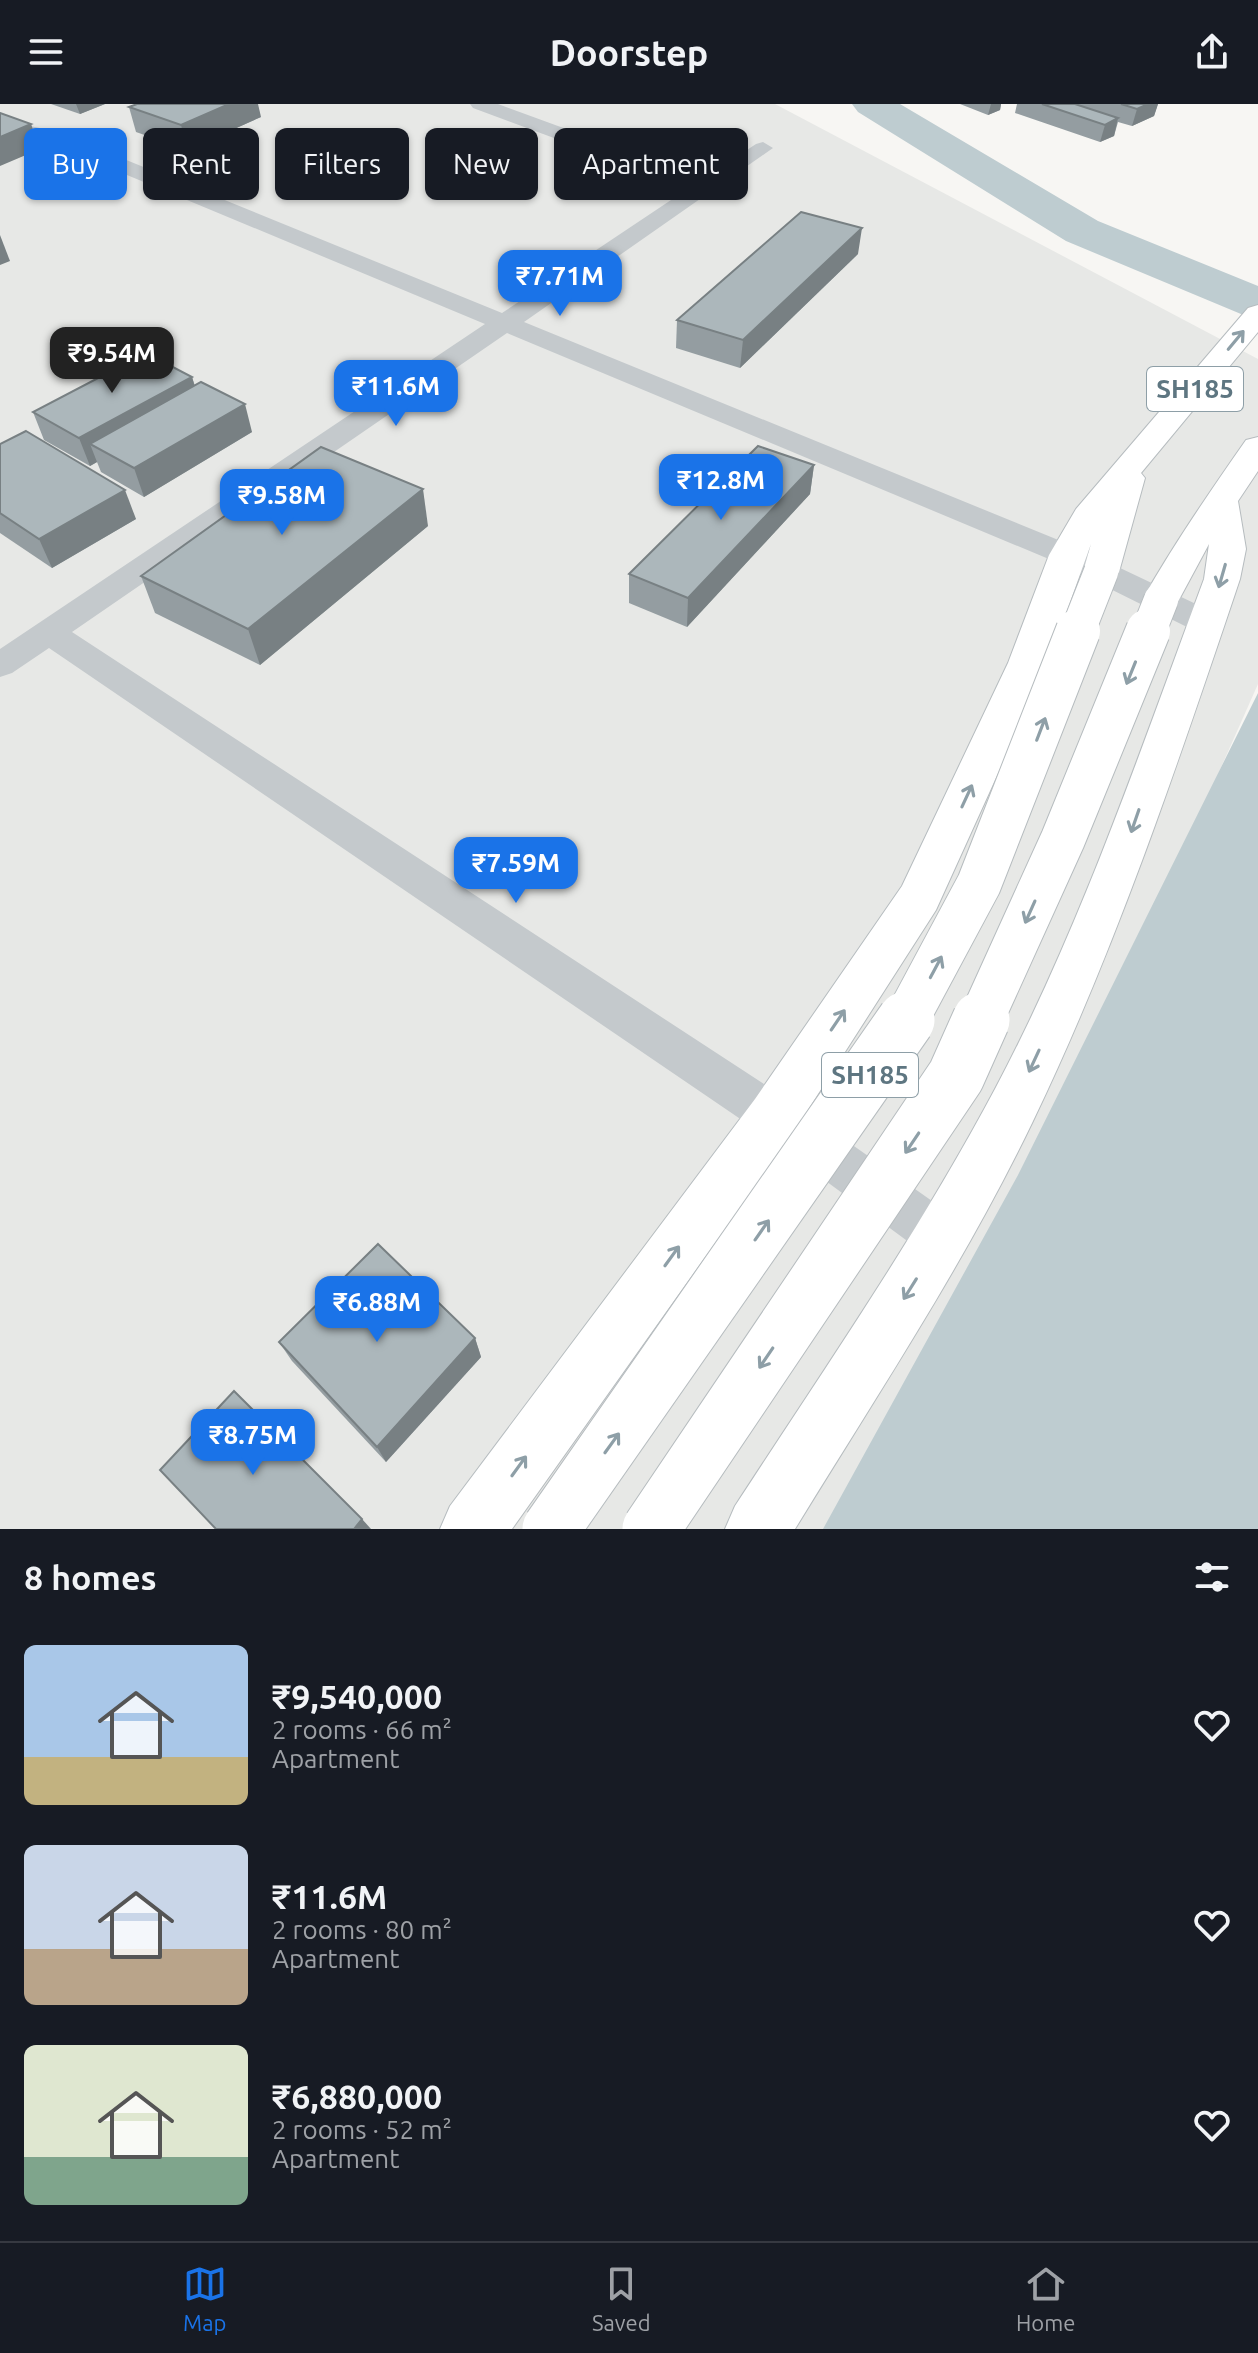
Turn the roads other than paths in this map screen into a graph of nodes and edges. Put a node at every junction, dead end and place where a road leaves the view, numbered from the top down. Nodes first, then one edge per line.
1 (480, 104) edge
2 (0, 126) edge
3 (554, 131) edge
4 (763, 148) dead end
5 (748, 158) edge
6 (686, 200) edge
7 (1258, 314) edge
8 (506, 322) junction
9 (1258, 447) edge
10 (1084, 564) junction
11 (1183, 611) junction
12 (49, 632) junction
13 (0, 665) edge
14 (774, 1116) junction
15 (942, 1237) junction
16 (473, 1529) edge
17 (551, 1529) edge
18 (651, 1529) edge
19 (758, 1529) edge

1 - 3 street
2 - 8 street
4 - 5 street
6 - 8 street
10 -> 7 main road, SH185
8 - 10 street
8 - 12 street
9 - 11 main road, SH185
10 - 11 street
14 -> 10 main road
17 -> 10 main road, SH185, bridge
11 -> 15 main road
11 -> 18 main road, SH185, bridge
12 - 13 street
12 - 14 street
14 - 15 street
16 -> 14 main road
15 -> 19 main road

